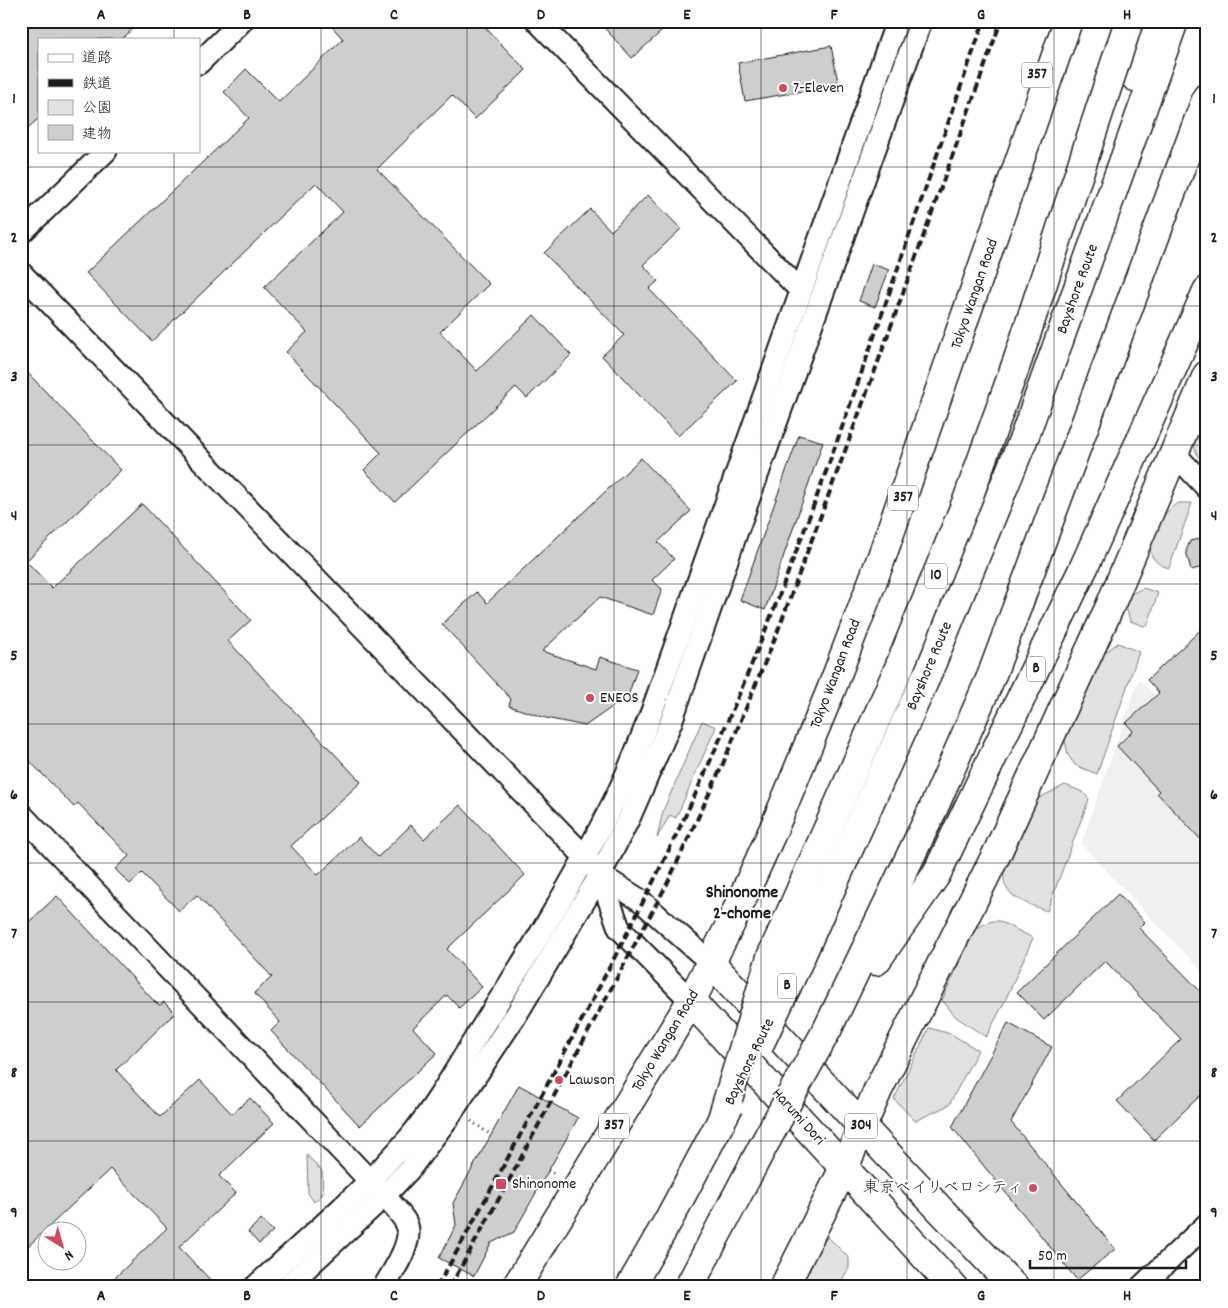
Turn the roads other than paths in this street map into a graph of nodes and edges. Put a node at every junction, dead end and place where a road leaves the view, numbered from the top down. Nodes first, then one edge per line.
1 (242, 21) edge
2 (537, 21) edge
3 (897, 21) edge
4 (921, 21) edge
5 (1048, 21) edge
6 (1068, 21) edge
7 (1129, 21) edge
8 (1152, 21) edge
9 (1174, 21) edge
10 (200, 62) edge
11 (1207, 97) edge
12 (1031, 131) junction
13 (1207, 140) edge
14 (105, 152) edge
15 (21, 232) edge
16 (21, 273) edge
17 (801, 291) junction
18 (1207, 291) edge
19 (1207, 375) edge
20 (1025, 435) junction
21 (1174, 453) junction
22 (1074, 457) junction
23 (1207, 488) edge
24 (21, 814) edge
25 (585, 857) junction
26 (600, 875) junction
27 (711, 964) junction
28 (691, 1001) junction
29 (828, 1028) junction
30 (721, 1122) junction
31 (862, 1127) junction
32 (844, 1168) junction
33 (369, 1180) junction
34 (384, 1196) junction
35 (1207, 1224) edge
36 (255, 1287) edge
37 (286, 1287) edge
38 (384, 1287) edge
39 (516, 1287) edge
40 (630, 1287) edge
41 (689, 1287) edge
42 (784, 1287) edge
43 (953, 1287) edge
44 (1014, 1287) edge
45 (1141, 1287) edge

1 - 10 street
2 - 17 street
3 - 17 street
4 - 26 street
5 - 12 main road, 357
6 - 12 main road, Tokyo Wangan Road / 357
7 - 30 main road, 10, bridge
8 - 20 main road
9 - 20 main road, Bayshore Route / B
11 - 22 main road, B
12 - 27 main road, Tokyo Wangan Road / 357
13 - 22 main road
14 - 15 street
16 - 25 street
17 - 25 street
18 - 29 main road, B
19 - 21 main road
20 - 30 main road, Bayshore Route / B, bridge
21 - 23 street
21 - 31 main road
22 - 29 main road, B
24 - 33 street
25 - 26 street
25 - 33 street
26 - 27 street
26 - 28 street
26 - 34 street
27 - 28 main road, Tokyo Wangan Road / 357
27 - 31 main road, 304
28 - 32 main road, Harumi Dori / 304
28 - 39 main road, Tokyo Wangan Road / 357
29 - 41 main road, B, bridge
30 - 40 main road, Bayshore Route / B, bridge
31 - 32 main road
31 - 44 main road, 304
32 - 42 main road
32 - 43 main road, 304
33 - 34 street
33 - 36 street
34 - 37 street
34 - 38 street
35 - 45 street

